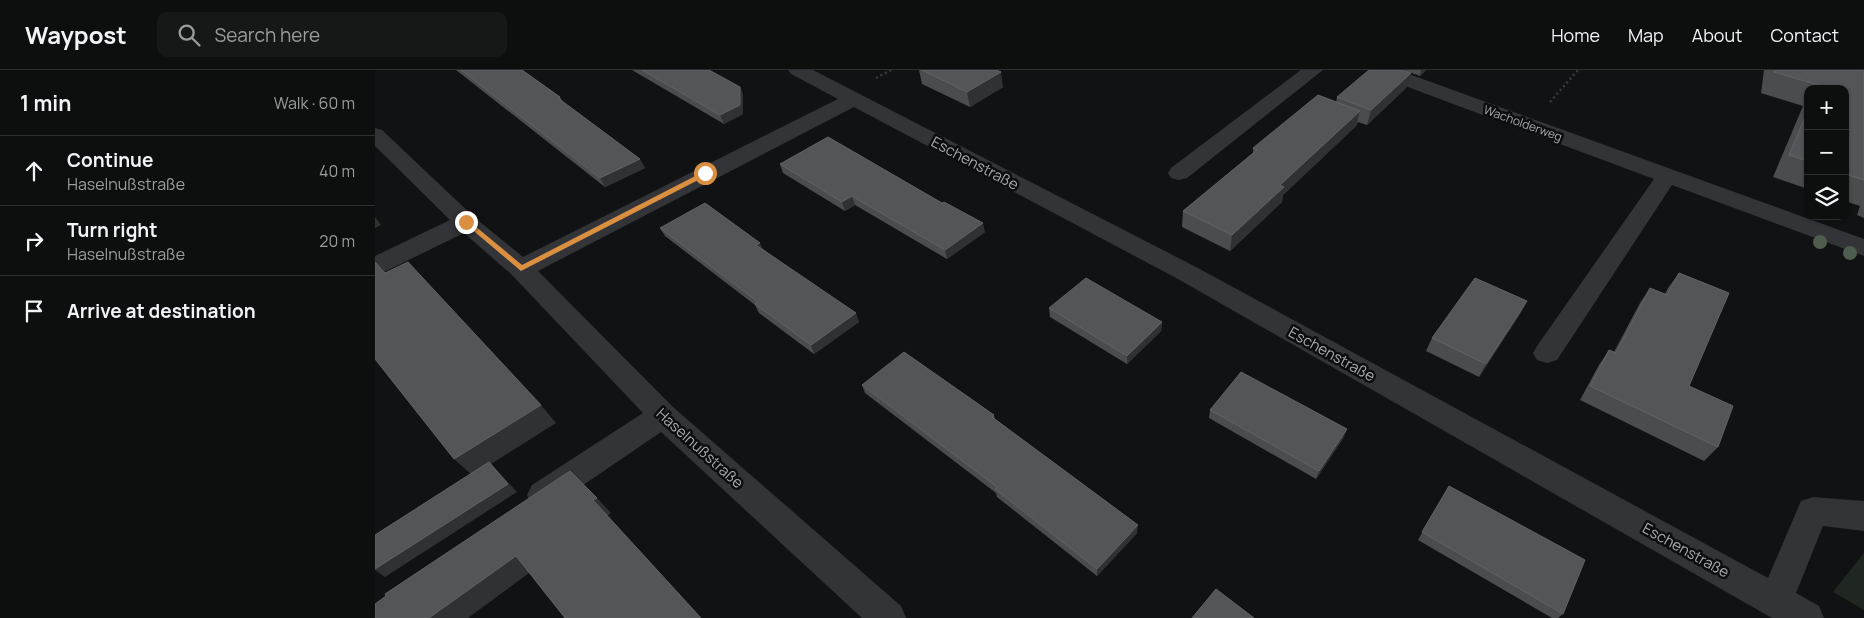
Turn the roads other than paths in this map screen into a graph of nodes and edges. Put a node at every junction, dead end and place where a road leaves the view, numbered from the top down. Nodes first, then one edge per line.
1 (799, 70) edge
2 (1313, 70) edge
3 (1380, 70) edge
4 (854, 99) junction
5 (375, 134) edge
6 (1179, 173) dead end
7 (1667, 176) junction
8 (466, 222) junction
9 (1864, 248) edge
10 (375, 266) edge
11 (521, 268) junction
12 (1547, 353) dead end
13 (663, 415) junction
14 (523, 508) edge
15 (1864, 516) edge
16 (1775, 600) junction
17 (888, 618) edge
18 (1806, 618) edge

1 - 4 street, Eschenstraße
2 - 6 street
3 - 7 street, Wacholderweg
4 - 11 street
4 - 16 street, Eschenstraße
5 - 8 street, Haselnußstraße
7 - 9 street, Wacholderweg
7 - 12 street
8 - 10 street
8 - 11 street, Haselnußstraße
11 - 13 street, Haselnußstraße
13 - 14 street
13 - 17 street, Haselnußstraße
15 - 16 street
16 - 18 street, Eschenstraße

